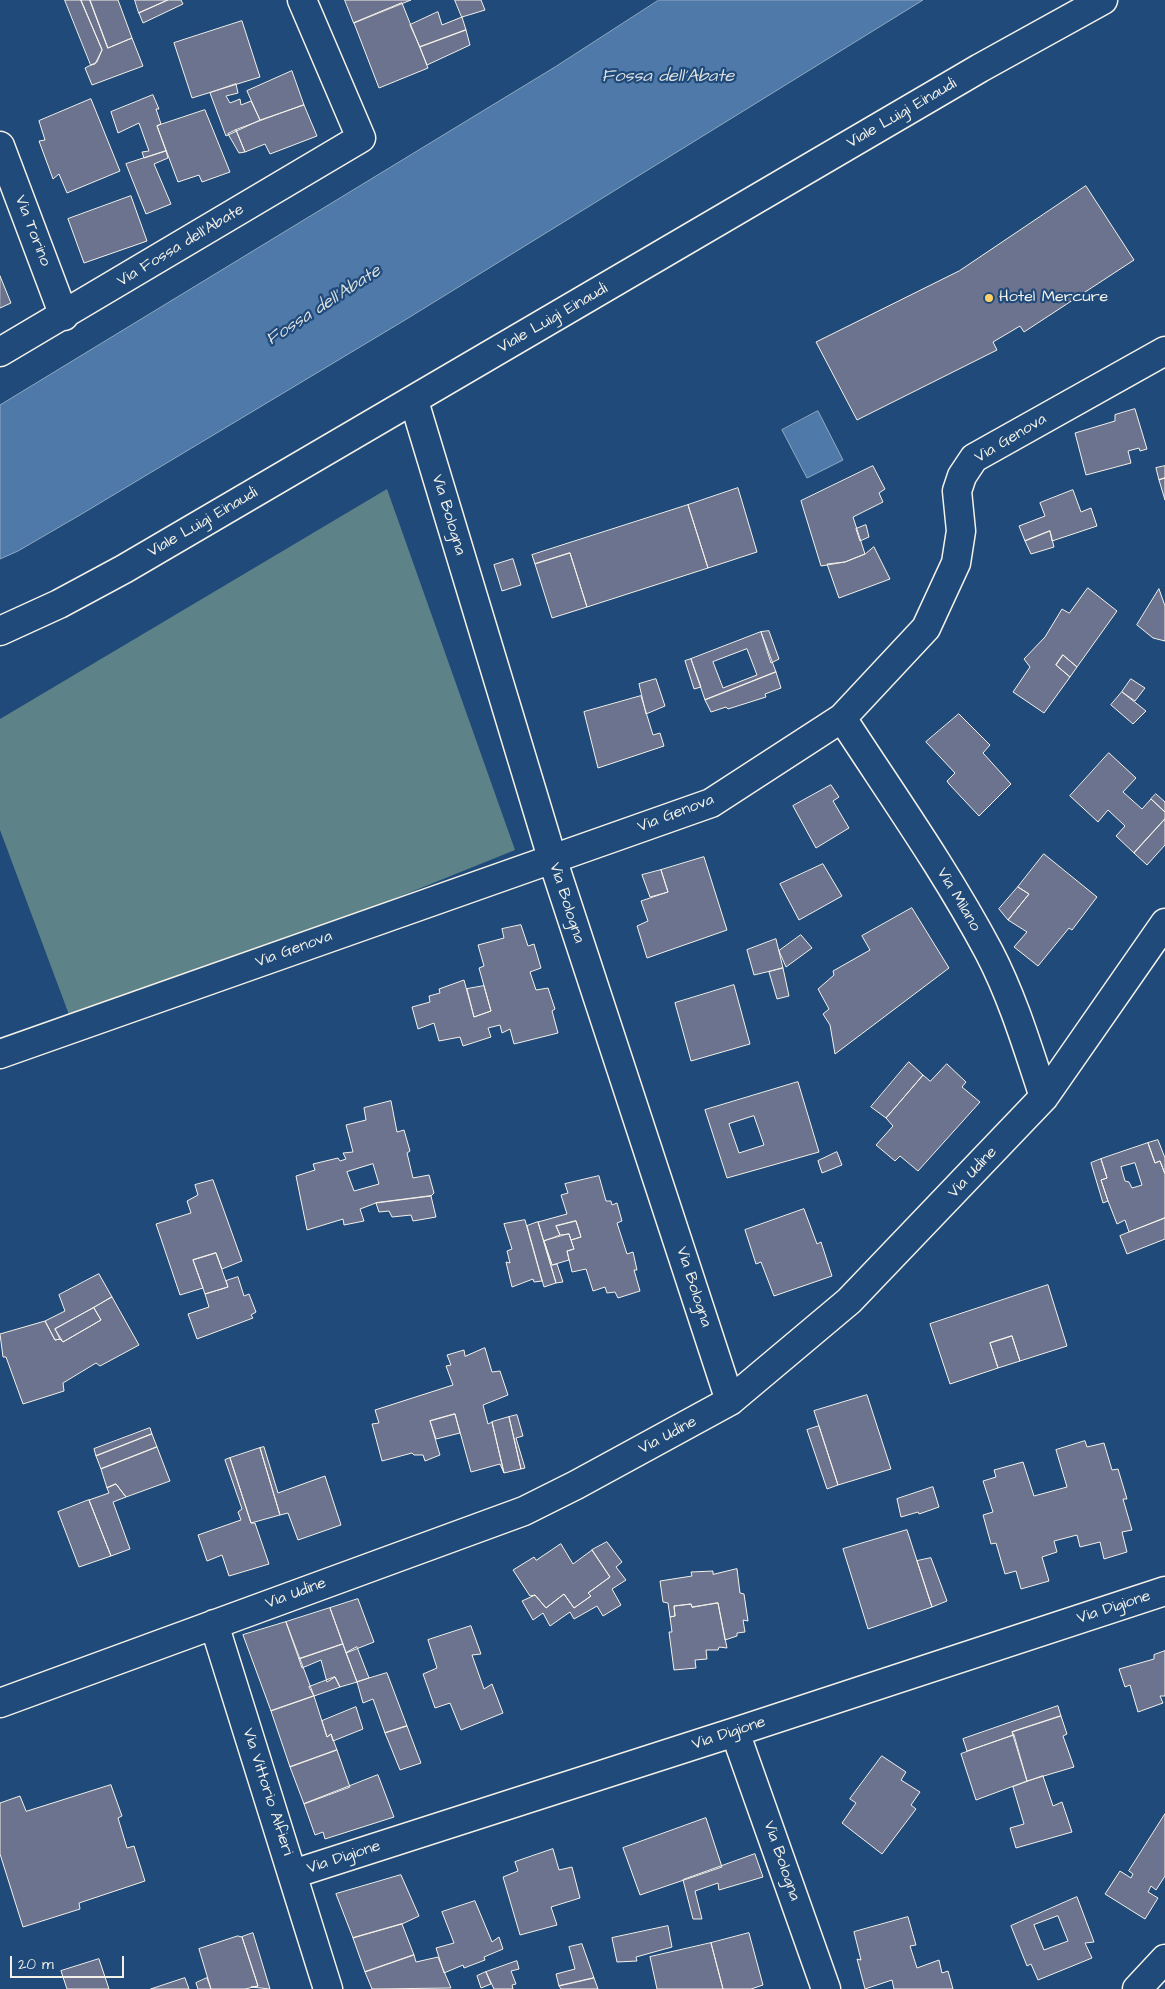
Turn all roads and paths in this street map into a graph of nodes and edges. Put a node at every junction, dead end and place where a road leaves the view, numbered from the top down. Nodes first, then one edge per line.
1 (302, 0) edge
2 (1103, 0) edge
3 (0, 146) edge
4 (64, 316) junction
5 (0, 352) edge
6 (1165, 352) edge
7 (414, 400) junction
8 (0, 631) edge
9 (842, 718) junction
10 (552, 858) junction
11 (1165, 923) edge
12 (0, 1054) edge
13 (1044, 1097) junction
14 (730, 1401) junction
15 (1165, 1591) edge
16 (214, 1624) junction
17 (0, 1703) edge
18 (735, 1732) junction
19 (293, 1874) junction
20 (1165, 1959) edge
21 (328, 1989) edge
22 (826, 1989) edge
23 (1137, 1989) edge

1 - 4 street, Via Fossa dell'Abate
2 - 7 street, Viale Luigi Einaudi
3 - 4 street, Via Torino
4 - 5 street, Via Fossa dell'Abate
6 - 9 street, Via Genova
7 - 8 street, Viale Luigi Einaudi
7 - 10 street, Via Bologna
9 - 10 street, Via Genova
9 - 13 street, Via Milano
10 - 12 street, Via Genova
10 - 14 street, Via Bologna
11 - 13 street, Via Udine
13 - 14 street, Via Udine
14 - 16 street, Via Udine
15 - 18 street, Via Digione
16 - 17 street, Via Udine
16 - 19 street, Via Vittorio Alfieri
18 - 19 street, Via Digione
18 - 22 street, Via Bologna
19 - 21 street, Via Vittorio Alfieri
20 - 23 street

